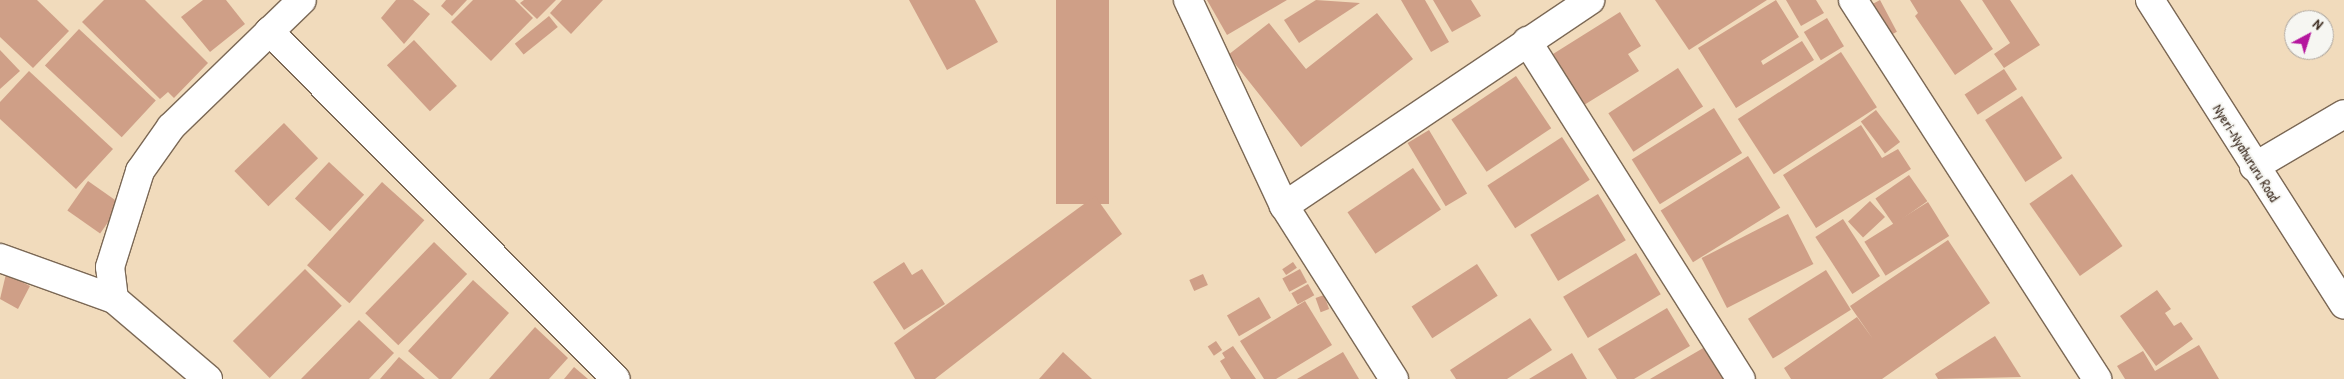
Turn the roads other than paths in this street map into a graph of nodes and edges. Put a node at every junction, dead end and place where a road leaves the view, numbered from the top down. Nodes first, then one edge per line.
1 (302, 0) edge
2 (1188, 0) edge
3 (1590, 0) edge
4 (1853, 0) edge
5 (2150, 0) edge
6 (269, 31) junction
7 (1527, 41) junction
8 (2344, 114) edge
9 (2254, 167) junction
10 (1284, 206) junction
11 (0, 258) edge
12 (114, 299) junction
13 (2344, 304) edge
14 (208, 379) edge
15 (616, 379) edge
16 (1394, 379) edge
17 (1741, 379) edge
18 (2097, 379) edge

1 - 6 street
2 - 10 street
3 - 7 street
4 - 18 street
5 - 9 street, Nyeri-Nyahururu Road
6 - 12 street
6 - 15 street
7 - 10 street
7 - 17 street
8 - 9 street
9 - 13 street, Nyeri-Nyahururu Road
10 - 16 street
11 - 12 street
12 - 14 street

